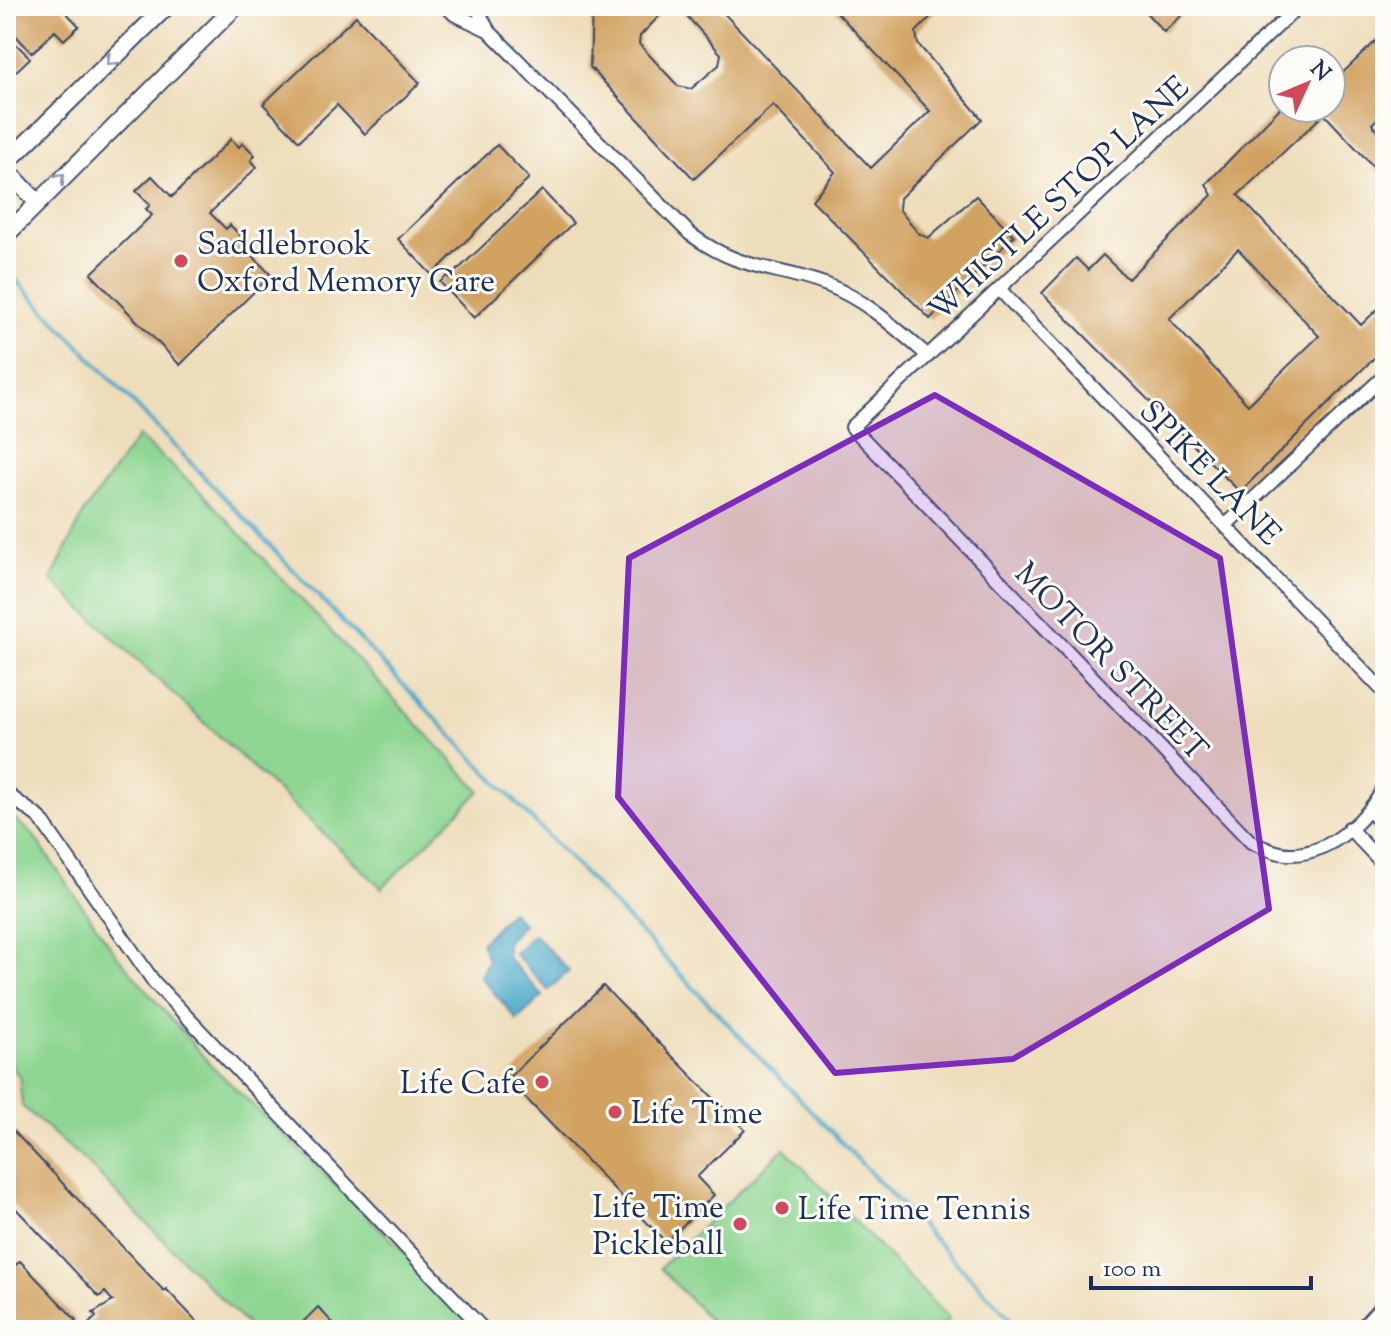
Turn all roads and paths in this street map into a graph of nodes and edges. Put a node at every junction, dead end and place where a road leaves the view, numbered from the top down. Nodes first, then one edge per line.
1 (167, 6) edge
2 (236, 6) edge
3 (446, 6) edge
4 (476, 6) edge
5 (1299, 6) edge
6 (488, 30) junction
7 (6, 166) edge
8 (37, 202) junction
9 (6, 235) edge
10 (999, 289) junction
11 (928, 356) junction
12 (1385, 375) edge
13 (852, 427) joint
14 (1226, 525) junction
15 (1385, 693) edge
16 (1385, 786) edge
17 (6, 793) edge
18 (1365, 815) junction
19 (1385, 827) edge
20 (1349, 828) junction
21 (1385, 866) edge
22 (1385, 1305) edge
23 (484, 1330) edge
24 (1362, 1330) edge

1 -> 7 main road
8 -> 2 main road
3 - 6 street
4 - 6 street
5 - 10 street, WHISTLE STOP LANE
6 - 11 street
7 - 8 main road
8 - 9 main road
10 - 11 street, WHISTLE STOP LANE
10 - 14 street, SPIKE LANE
11 - 13 street, WHISTLE STOP LANE
12 - 14 street
13 - 20 street, MOTOR STREET
14 - 15 street, SPIKE LANE
16 - 18 street
17 - 23 street
18 - 19 street
18 - 20 street, MOTOR STREET
20 - 21 street
22 - 24 main road

